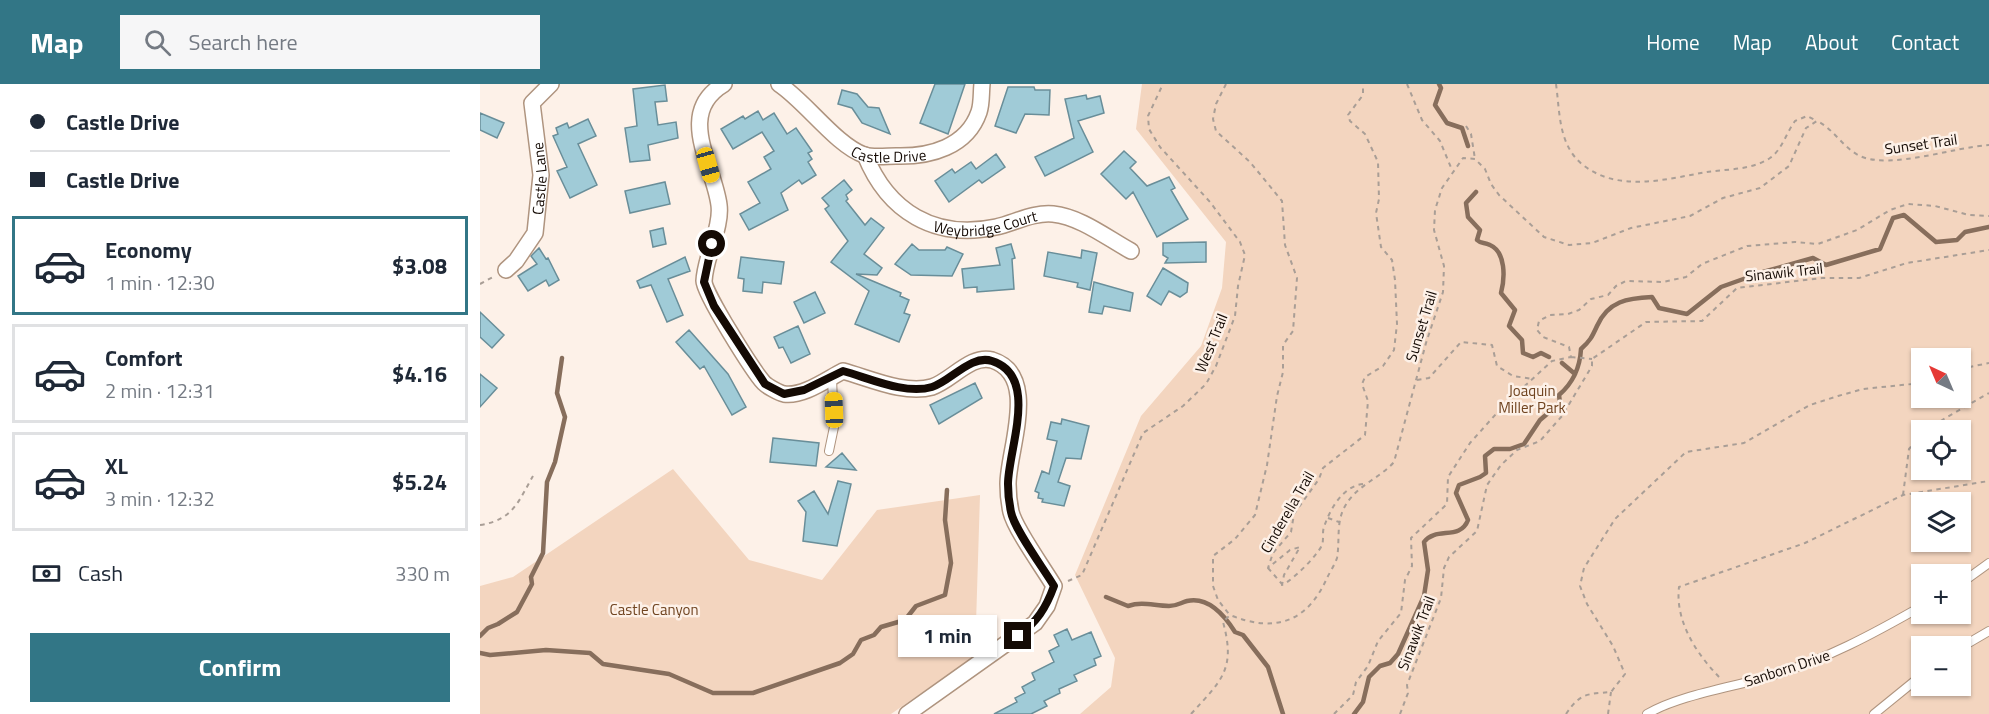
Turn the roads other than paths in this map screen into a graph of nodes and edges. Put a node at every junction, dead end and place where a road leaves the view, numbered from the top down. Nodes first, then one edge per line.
1 (551, 84) edge
2 (722, 84) edge
3 (779, 84) edge
4 (982, 84) edge
5 (865, 155) junction
6 (1131, 252) dead end
7 (506, 270) dead end
8 (832, 376) junction
9 (830, 451) dead end
10 (1989, 563) edge
11 (1971, 576) edge
12 (1911, 612) edge
13 (1989, 631) edge
14 (1971, 642) edge
15 (1911, 684) edge
16 (907, 714) edge
17 (1647, 714) edge
18 (1874, 714) edge

1 - 7 street, Castle Lane
2 - 8 street
3 - 5 street, Castle Drive
4 - 5 street, Castle Drive
5 - 6 street, Weybridge Court
8 - 9 lane
8 - 16 street
10 - 11 lane
12 - 17 lane, Sanborn Drive
13 - 14 lane
15 - 18 lane

